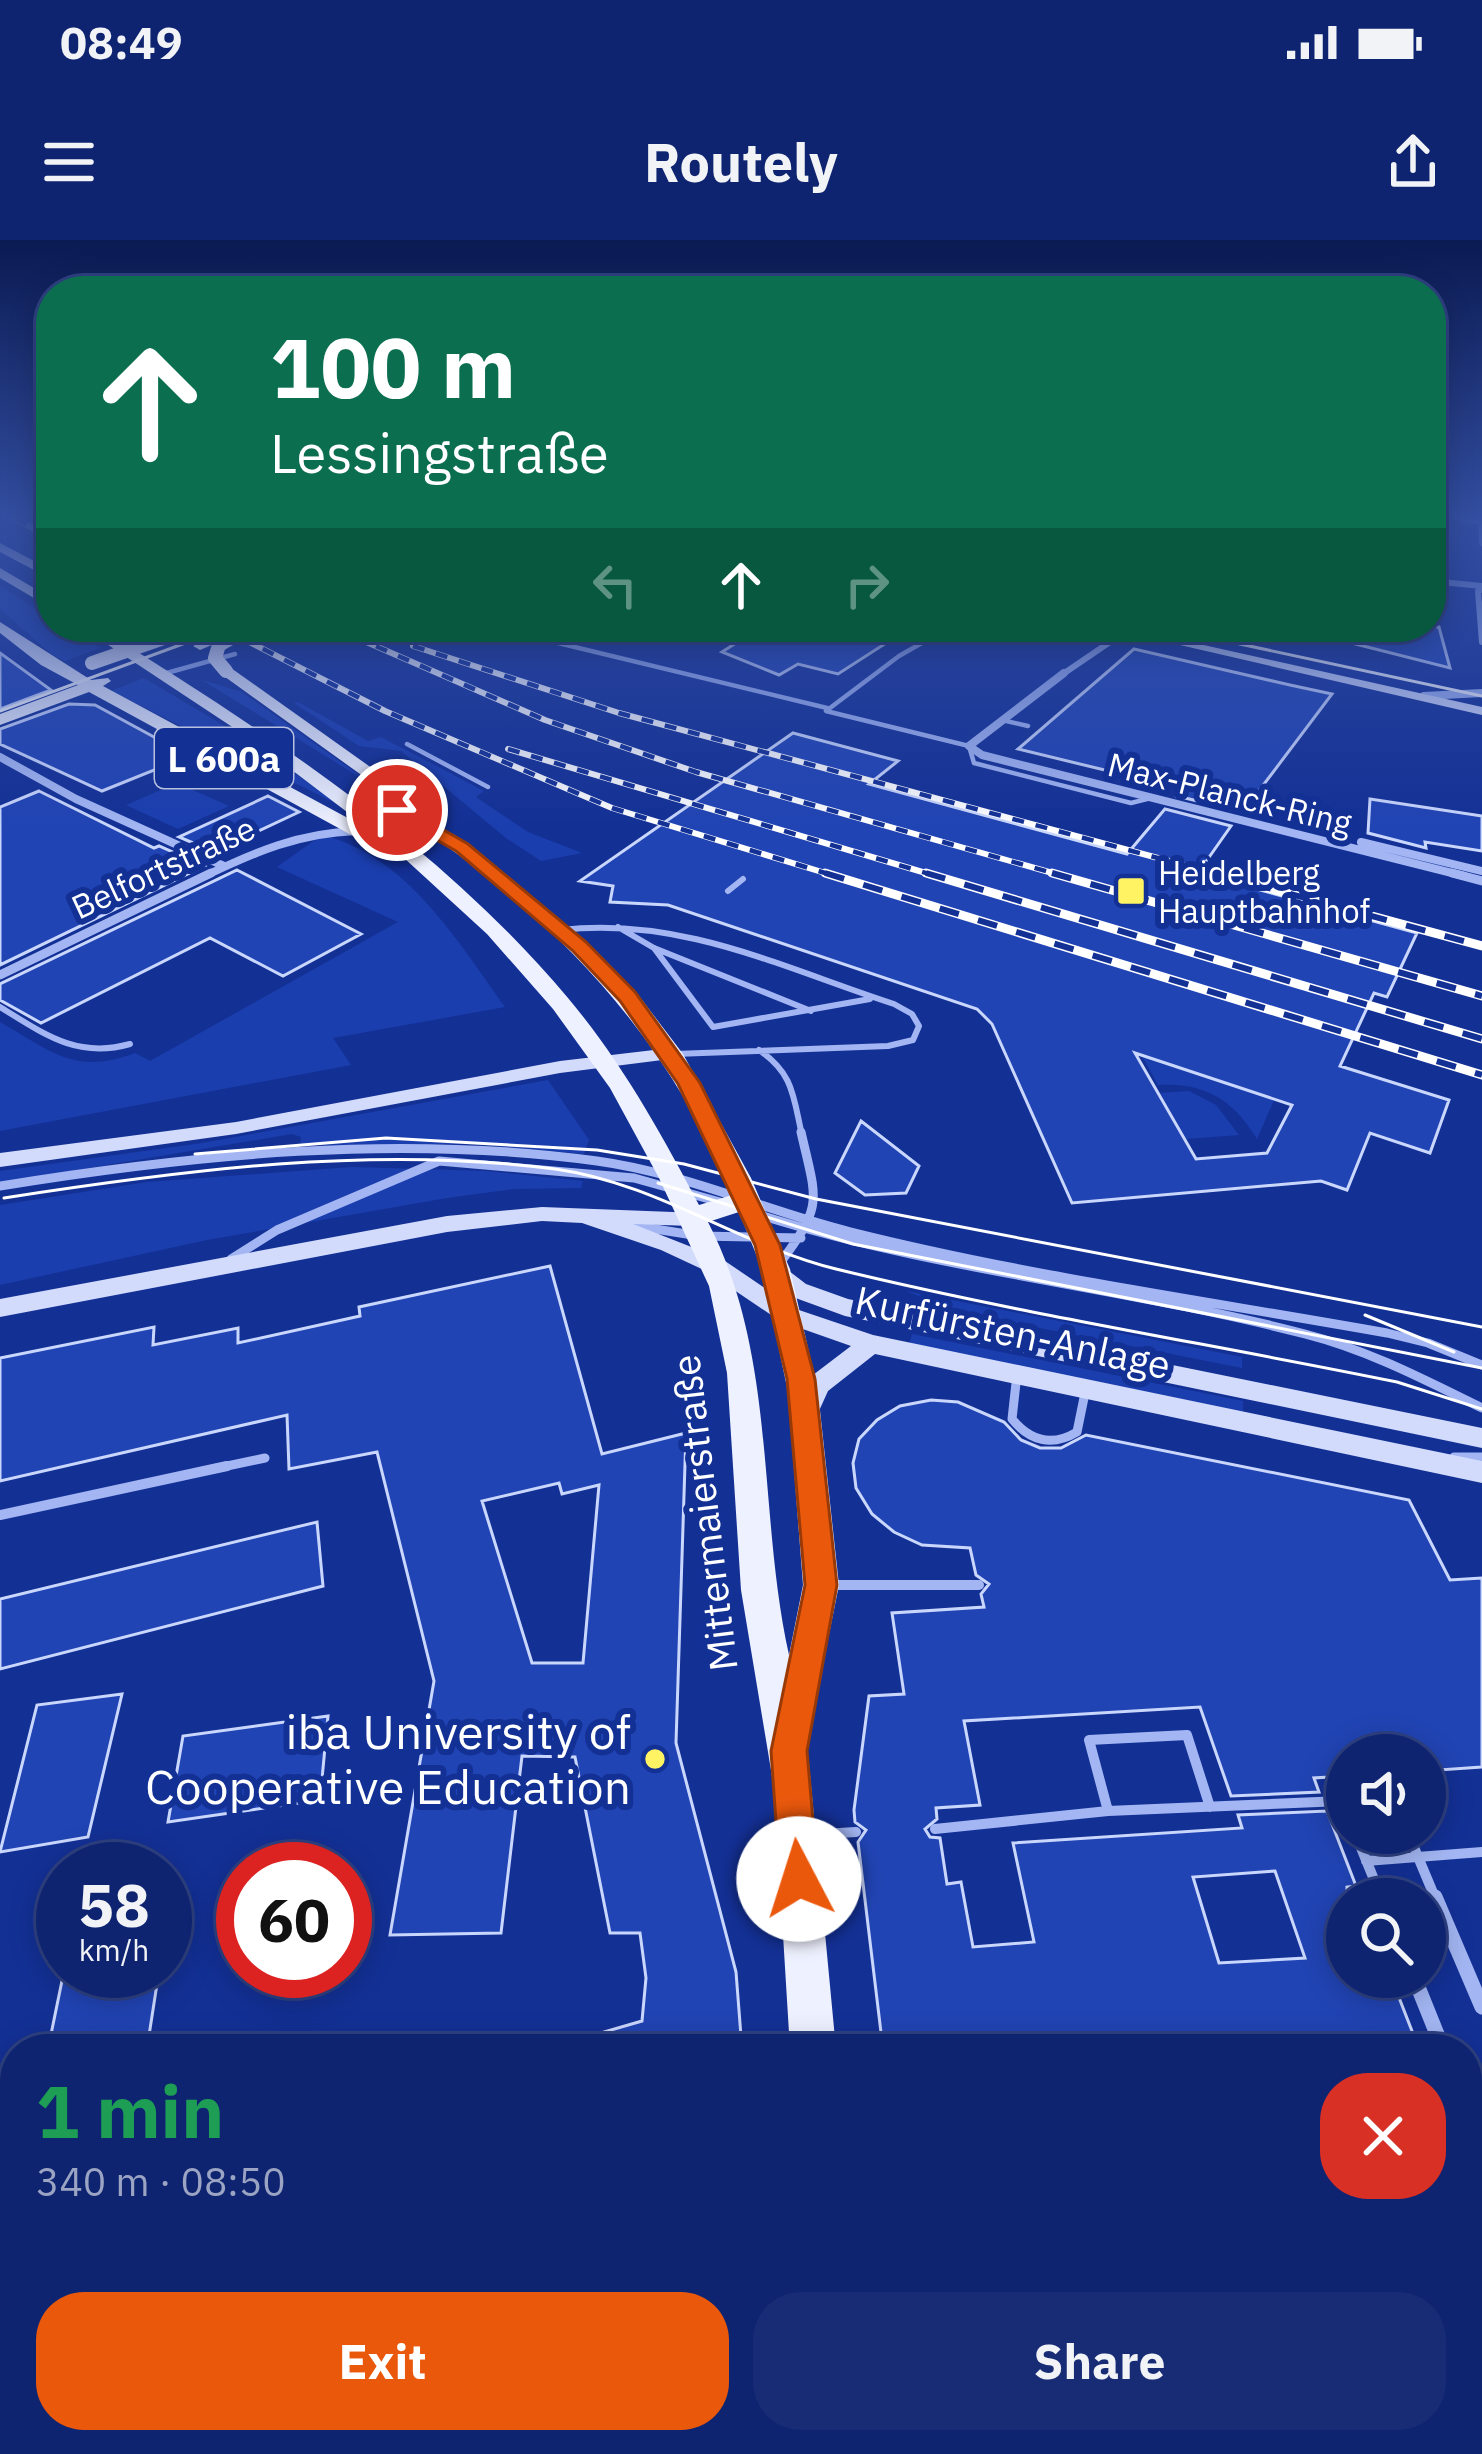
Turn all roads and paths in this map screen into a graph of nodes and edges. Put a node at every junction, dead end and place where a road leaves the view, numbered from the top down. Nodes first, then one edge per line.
1 (0, 626) edge
2 (9, 641) edge
3 (112, 642) edge
4 (153, 642) edge
5 (210, 642) edge
6 (222, 642) edge
7 (554, 642) edge
8 (927, 642) edge
9 (1110, 642) edge
10 (1184, 642) edge
11 (235, 654) dead end
12 (135, 670) dead end
13 (67, 672) junction
14 (163, 674) junction
15 (114, 676) dead end
16 (40, 682) dead end
17 (92, 685) junction
18 (1482, 693) edge
19 (1417, 696) junction
20 (827, 708) junction
21 (1482, 710) edge
22 (0, 719) edge
23 (1002, 720) junction
24 (1028, 726) dead end
25 (407, 744) dead end
26 (969, 746) junction
27 (278, 748) junction
28 (0, 757) edge
29 (488, 787) dead end
30 (356, 831) junction
31 (462, 848) junction
32 (224, 866) junction
33 (432, 870) junction
34 (1482, 876) edge
35 (743, 879) dead end
36 (728, 891) dead end
37 (614, 924) junction
38 (496, 927) junction
39 (561, 930) junction
40 (654, 948) junction
41 (0, 975) edge
42 (874, 998) junction
43 (0, 1007) edge
44 (814, 1012) junction
45 (130, 1044) dead end
46 (759, 1050) junction
47 (671, 1054) junction
48 (608, 1061) junction
49 (0, 1160) edge
50 (672, 1177) junction
51 (0, 1186) edge
52 (749, 1214) junction
53 (584, 1215) junction
54 (806, 1230) junction
55 (701, 1240) junction
56 (222, 1264) junction
57 (776, 1269) junction
58 (0, 1308) edge
59 (788, 1315) junction
60 (871, 1344) junction
61 (1482, 1365) edge
62 (1017, 1374) junction
63 (1086, 1388) junction
64 (1482, 1408) edge
65 (805, 1417) junction
66 (1482, 1438) edge
67 (1482, 1457) edge
68 (265, 1458) dead end
69 (1412, 1458) junction
70 (1482, 1472) edge
71 (0, 1516) edge
72 (821, 1585) junction
73 (979, 1585) dead end
74 (789, 1751) junction
75 (1326, 1802) edge
76 (1210, 1807) junction
77 (1108, 1811) junction
78 (934, 1828) dead end
79 (856, 1832) dead end
80 (795, 1836) junction
81 (1482, 1852) edge
82 (1363, 1854) edge
83 (1417, 1856) junction
84 (1366, 1861) junction
85 (1373, 1878) edge
86 (1422, 1998) edge
87 (1482, 2007) edge
88 (812, 2034) edge
89 (1437, 2034) edge

1 - 2 main road
2 - 13 main road
3 - 14 main road
4 - 13 main road, bridge
5 - 12 main road
6 - 31 main road, L 600a, bridge
7 - 20 lane
8 - 20 lane
9 - 23 street
10 - 19 main road
11 - 14 lane
13 - 16 main road
13 - 17 main road
14 - 27 main road
15 - 17 main road
17 - 22 main road
17 - 30 main road, L 600a
18 - 19 street
19 - 21 main road
20 - 26 lane
23 - 24 lane
23 - 26 street
25 - 29 lane
26 - 34 street, Max-Planck-Ring
26 - 34 street, Max-Planck-Ring
27 - 31 main road
27 - 33 main road
28 - 32 street
30 - 32 street, Belfortstraße
30 - 33 main road, L 600a
31 - 39 main road, L 600a
32 - 41 street, Belfortstraße
33 - 38 main road, L 600a
35 - 36 lane
37 - 39 lane
37 - 40 lane
37 - 42 lane
38 - 39 main road
38 - 48 main road, L 600a
39 - 47 main road, L 600a
40 - 44 lane
40 - 44 lane
42 - 44 lane
42 - 46 lane
43 - 45 lane
46 - 47 lane
46 - 54 lane
47 - 48 main road
47 - 52 main road, Mittermaierstraße
48 - 49 main road
48 - 50 main road, L 600a
50 - 51 lane
50 - 52 lane
50 - 52 lane
50 - 55 main road, L 600a
50 - 56 lane
52 - 54 lane
52 - 54 lane
52 - 54 lane
52 - 55 main road
52 - 55 lane
52 - 57 main road, Mittermaierstraße
53 - 55 main road
53 - 55 main road, Kurfürsten-Anlage
53 - 56 main road
54 - 57 lane
54 - 61 lane
54 - 64 lane
55 - 59 main road, Kurfürsten-Anlage
55 - 74 main road, Mittermaierstraße / L 600a
56 - 58 main road
57 - 59 main road, Mittermaierstraße
57 - 66 main road, Kurfürsten-Anlage
59 - 60 main road, Kurfürsten-Anlage
59 - 65 main road, Mittermaierstraße
60 - 62 main road, Kurfürsten-Anlage
60 - 65 main road
62 - 63 main road, Kurfürsten-Anlage
62 - 63 lane
63 - 69 main road, Kurfürsten-Anlage
65 - 72 main road, Mittermaierstraße
67 - 69 lane, Kurfürsten-Anlage
68 - 71 lane
69 - 70 main road, Kurfürsten-Anlage
72 - 73 lane
72 - 74 main road, Mittermaierstraße
74 - 80 main road, Mittermaierstraße
75 - 76 lane
76 - 77 lane
76 - 77 lane
77 - 78 lane
79 - 80 lane
80 - 88 main road, Mittermaierstraße
81 - 83 lane
82 - 84 lane
83 - 84 lane
83 - 87 lane
84 - 85 lane
86 - 89 lane

